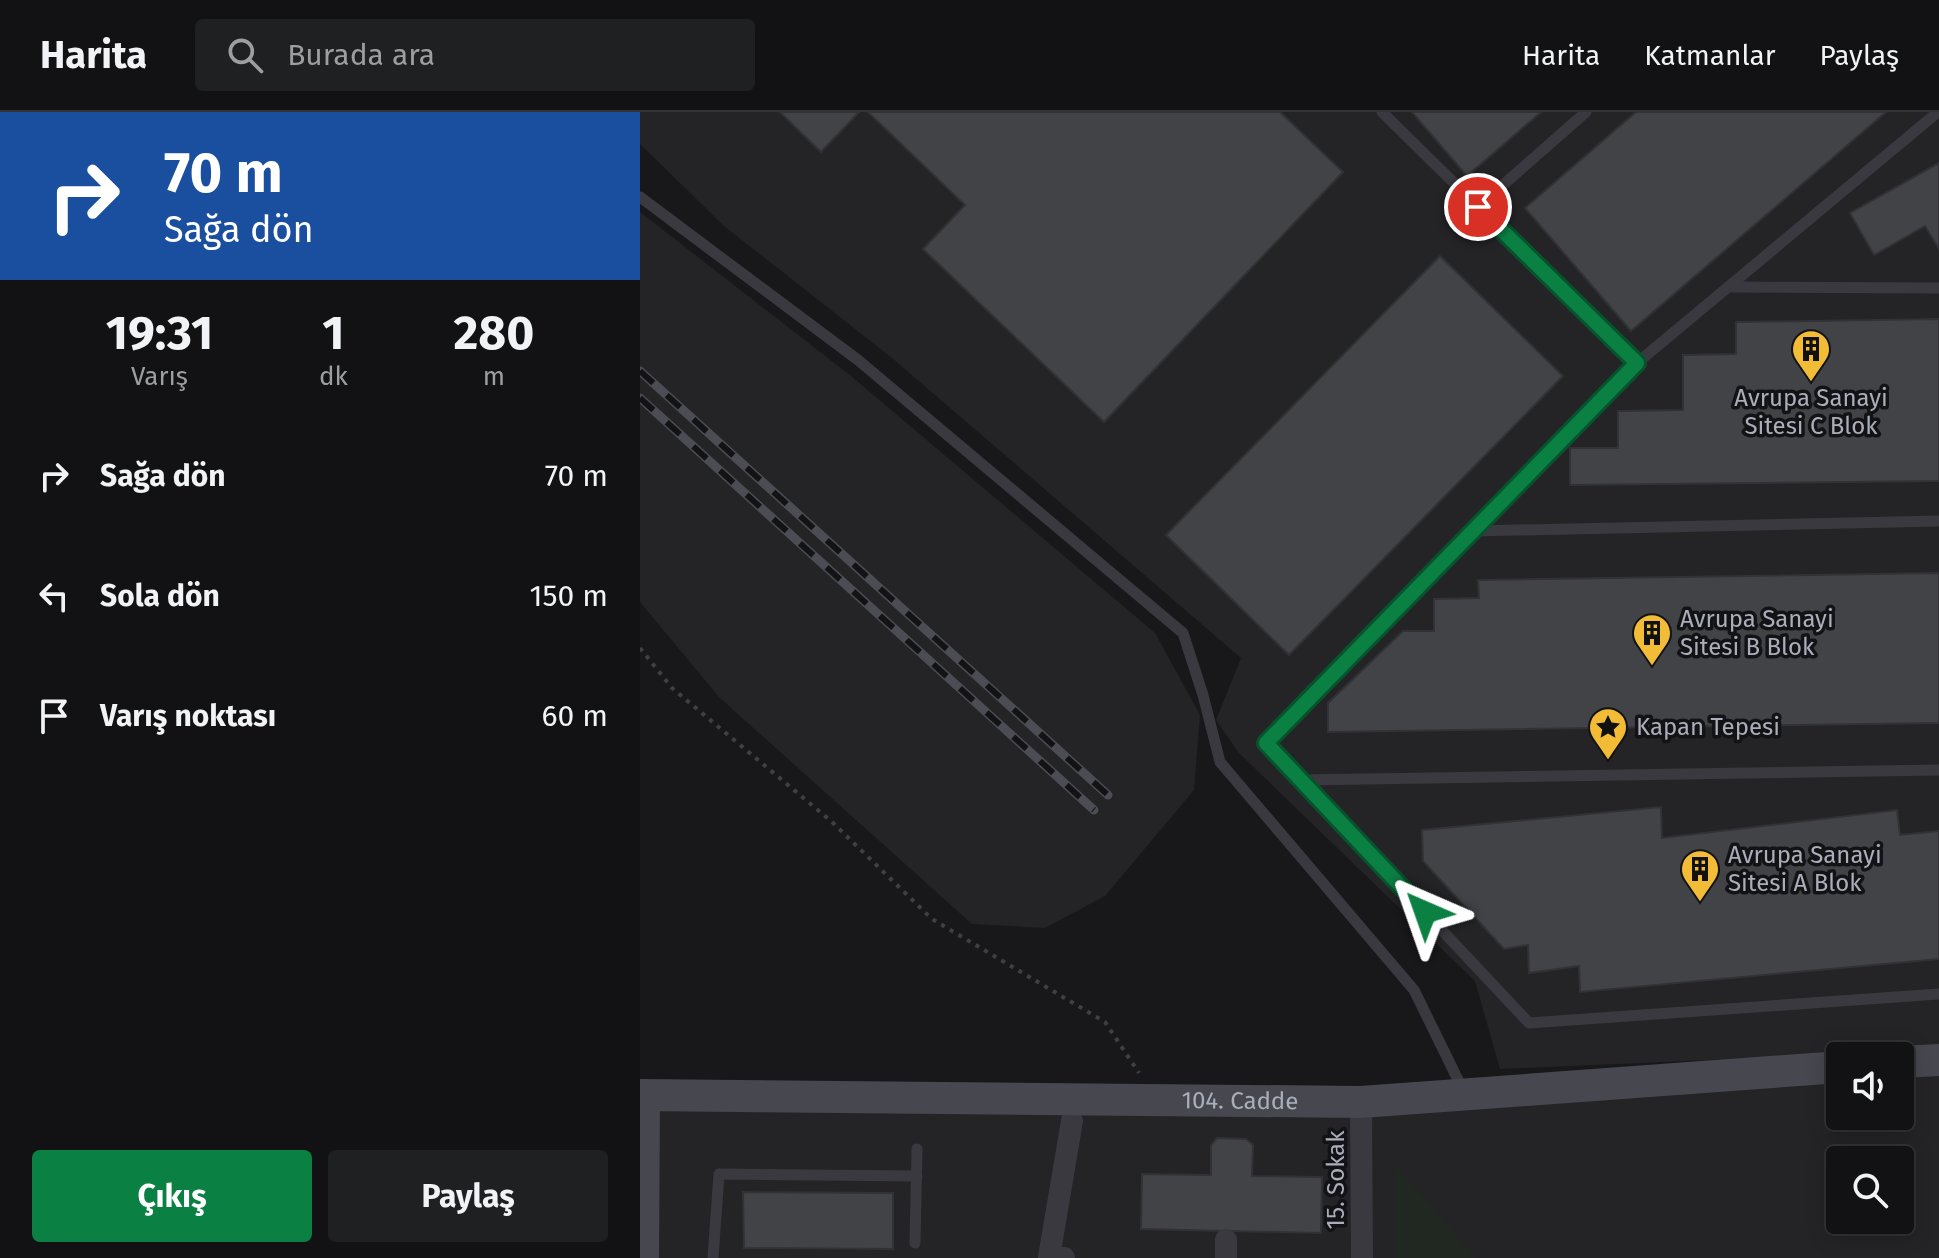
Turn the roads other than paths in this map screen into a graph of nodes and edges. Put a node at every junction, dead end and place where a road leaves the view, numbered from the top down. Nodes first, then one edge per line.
1 (1382, 112) edge
2 (1586, 112) edge
3 (1938, 112) edge
4 (640, 197) edge
5 (1478, 207) junction
6 (1728, 287) junction
7 (1939, 288) edge
8 (1637, 363) junction
9 (1939, 521) edge
10 (1473, 531) junction
11 (1939, 770) edge
12 (1301, 780) junction
13 (1939, 994) edge
14 (1939, 1060) edge
15 (1914, 1061) edge
16 (1826, 1068) edge
17 (1465, 1094) junction
18 (642, 1095) edge
19 (1361, 1102) junction
20 (1072, 1121) dead end
21 (917, 1149) dead end
22 (917, 1176) junction
23 (915, 1243) dead end
24 (643, 1258) edge
25 (713, 1258) edge
26 (1064, 1258) edge
27 (1362, 1258) edge

1 - 5 lane
2 - 5 lane
3 - 6 lane
4 - 17 lane
5 - 8 lane
6 - 7 lane
6 - 8 lane
8 - 10 lane
9 - 10 lane
10 - 12 lane
11 - 12 lane
12 - 13 lane
14 - 15 street
16 - 17 street, 104. Cadde
17 - 19 street, 104. Cadde
18 - 19 street, 104. Cadde
18 - 24 street
19 - 27 street, 15. Sokak
20 - 26 street
21 - 22 lane
22 - 23 lane
22 - 25 lane

